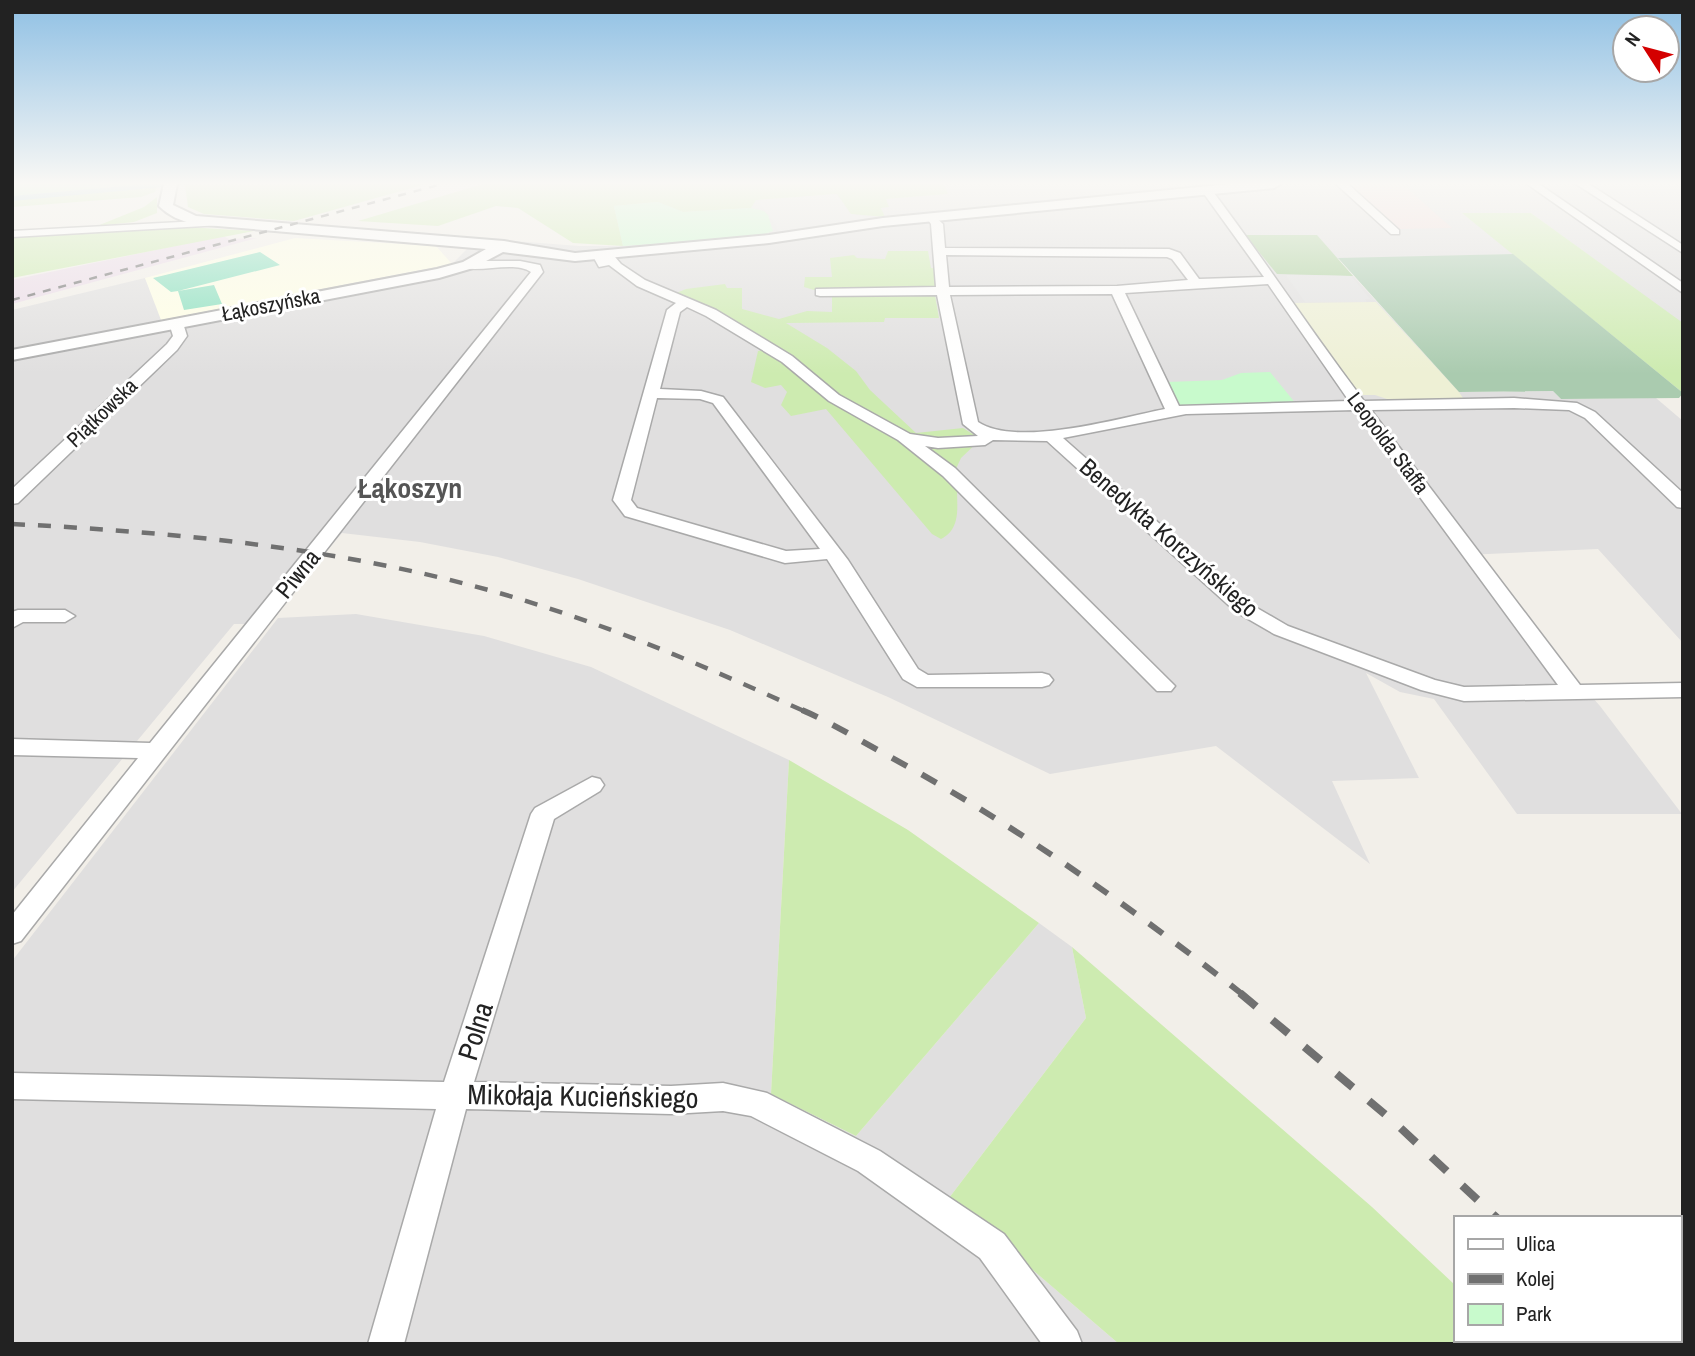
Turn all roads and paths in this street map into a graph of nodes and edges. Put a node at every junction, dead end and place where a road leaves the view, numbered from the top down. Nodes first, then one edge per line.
1 (498, 247) edge
2 (522, 247) edge
3 (526, 247) edge
4 (706, 247) edge
5 (940, 247) edge
6 (1247, 247) edge
7 (1623, 247) edge
8 (941, 251) junction
9 (605, 259) junction
10 (468, 265) junction
11 (1271, 280) junction
12 (1196, 283) junction
13 (1683, 289) edge
14 (1117, 290) junction
15 (943, 291) junction
16 (820, 292) dead end
17 (680, 306) junction
18 (176, 323) junction
19 (12, 355) edge
20 (653, 393) junction
21 (1361, 407) junction
22 (1174, 411) junction
23 (1051, 436) junction
24 (905, 437) junction
25 (990, 438) junction
26 (959, 483) junction
27 (12, 499) edge
28 (1683, 503) edge
29 (832, 553) junction
30 (65, 616) dead end
31 (12, 622) edge
32 (1042, 680) dead end
33 (1164, 686) dead end
34 (1683, 690) edge
35 (1574, 692) junction
36 (12, 747) edge
37 (155, 751) junction
38 (592, 785) dead end
39 (12, 934) edge
40 (12, 1086) edge
41 (455, 1095) junction
42 (386, 1344) edge
43 (1064, 1344) edge

1 - 10 street, Łąkoszyńska
2 - 9 street
3 - 9 street
4 - 9 street
5 - 8 street
6 - 11 street, Leopolda Staffa
7 - 13 street
8 - 12 street
8 - 15 street
9 - 17 street
10 - 18 street, Łąkoszyńska
10 - 37 street, Piwna
11 - 12 street
11 - 21 street, Leopolda Staffa
12 - 14 street
14 - 15 street
14 - 22 street
15 - 16 street
15 - 25 street
17 - 20 street
17 - 24 street
18 - 19 street, Łąkoszyńska
18 - 27 street, Piątkowska
20 - 29 street
20 - 29 street
21 - 22 street
21 - 28 street
21 - 35 street, Leopolda Staffa
22 - 23 street
23 - 25 street
23 - 35 street, Benedykta Korczyńskiego
24 - 25 street
24 - 26 street
25 - 26 street
26 - 33 street
29 - 32 street
30 - 31 street
34 - 35 street, Benedykta Korczyńskiego
36 - 37 street
37 - 39 street, Piwna
38 - 41 street, Polna
40 - 41 street, Mikołaja Kucieńskiego
41 - 42 street, Polna
41 - 43 street, Mikołaja Kucieńskiego

